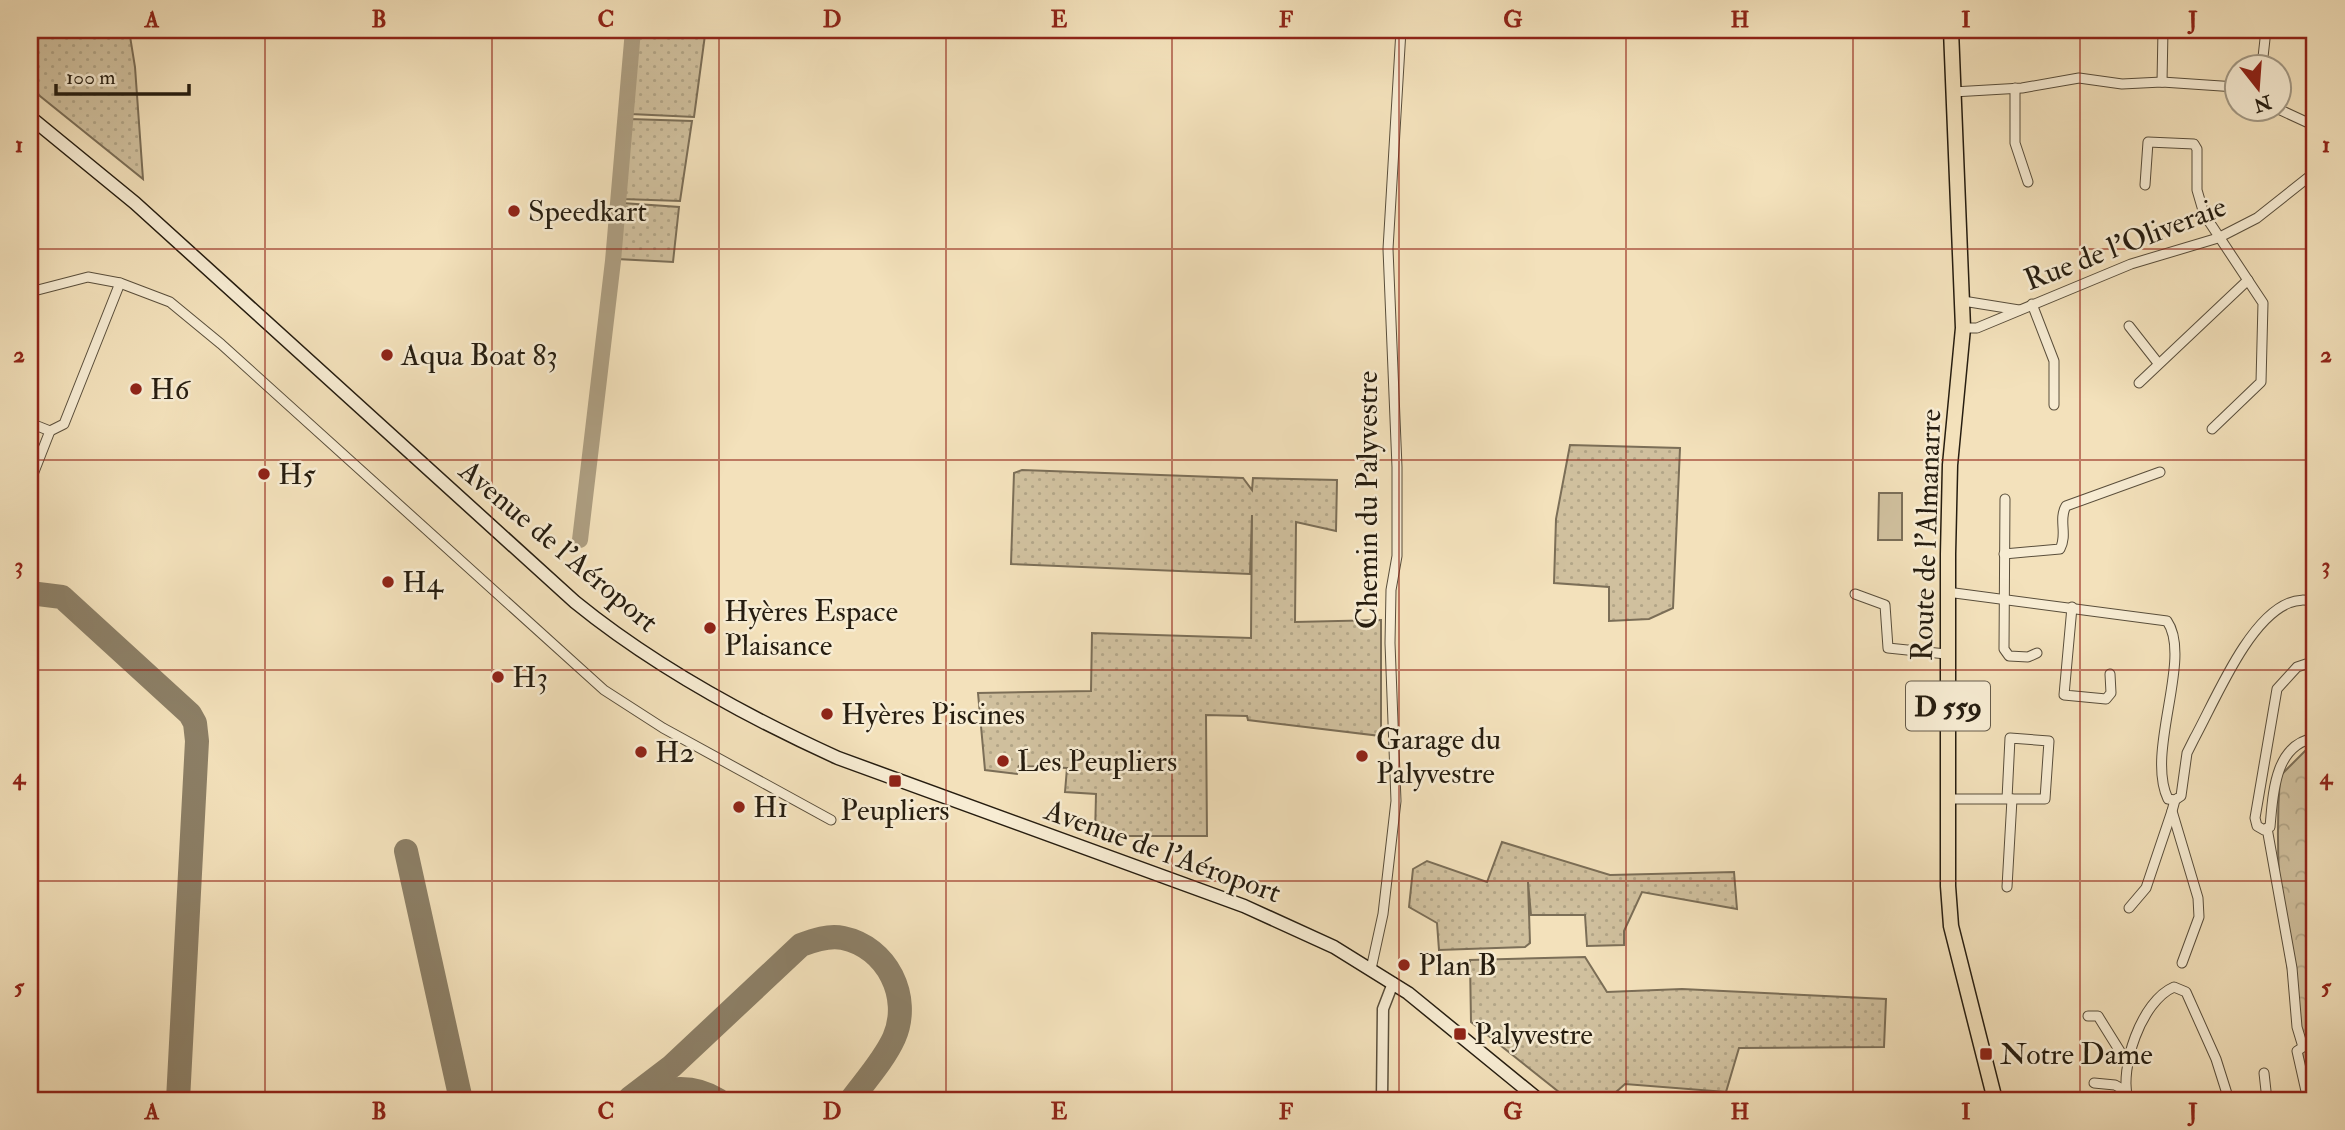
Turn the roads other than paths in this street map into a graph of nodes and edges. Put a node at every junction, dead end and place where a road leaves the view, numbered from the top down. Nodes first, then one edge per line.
1 (1401, 30) edge
2 (1951, 30) edge
3 (2163, 30) edge
4 (2266, 30) edge
5 (2264, 52) edge
6 (2161, 82) junction
7 (2222, 86) edge
8 (2015, 88) junction
9 (1953, 92) junction
10 (2292, 115) edge
11 (30, 117) edge
12 (2315, 126) edge
13 (2315, 172) edge
14 (2028, 182) dead end
15 (2145, 185) dead end
16 (2218, 238) junction
17 (2248, 280) junction
18 (120, 283) junction
19 (30, 292) edge
20 (1963, 301) junction
21 (2032, 304) junction
22 (2019, 310) junction
23 (2129, 326) dead end
24 (1963, 328) junction
25 (2158, 363) junction
26 (2139, 383) dead end
27 (2054, 405) dead end
28 (30, 423) edge
29 (2212, 429) dead end
30 (50, 431) junction
31 (2160, 472) dead end
32 (30, 482) edge
33 (2005, 499) dead end
34 (2004, 554) junction
35 (1947, 592) junction
36 (1856, 594) dead end
37 (2003, 598) junction
38 (2315, 601) edge
39 (2072, 607) junction
40 (2037, 653) dead end
41 (1946, 654) junction
42 (2315, 661) edge
43 (2110, 674) dead end
44 (2315, 738) edge
45 (1948, 799) junction
46 (2009, 799) junction
47 (2175, 800) junction
48 (2172, 811) junction
49 (831, 820) dead end
50 (2267, 828) junction
51 (2007, 887) dead end
52 (2129, 908) dead end
53 (2182, 963) dead end
54 (1371, 969) junction
55 (1393, 983) junction
56 (2088, 1016) dead end
57 (2126, 1061) junction
58 (2264, 1073) dead end
59 (2094, 1083) dead end
60 (2127, 1096) edge
61 (1382, 1100) edge
62 (1539, 1100) edge
63 (1996, 1100) edge
64 (2229, 1100) edge
65 (2267, 1100) edge
66 (2308, 1100) edge

1 - 54 street, Chemin du Palyvestre
2 - 9 main road, D 559
3 - 6 street
4 - 5 street
6 - 7 street
6 - 8 street
8 - 9 street
8 - 14 street
9 - 20 main road, D 559
10 - 12 street
11 - 54 main road, Avenue de l'Aéroport
13 - 16 street, Rue de l'Oliveraie
15 - 16 street
16 - 17 street
16 - 21 street, Rue de l'Oliveraie
17 - 25 street
17 - 29 street
18 - 19 street
18 - 30 street
18 - 49 street
20 - 22 street, Rue de l'Oliveraie
20 - 24 main road, Route de l'Almanarre / D 559
21 - 22 street, Rue de l'Oliveraie
21 - 27 street
22 - 24 street, Rue de l'Oliveraie
23 - 25 street
24 - 35 main road, Route de l'Almanarre / D 559
25 - 26 street
28 - 30 street
30 - 32 street
31 - 34 street
33 - 34 street
34 - 37 street
35 - 37 street
35 - 41 main road, Route de l'Almanarre / D 559
36 - 41 street
37 - 39 street
37 - 40 street
38 - 47 street
39 - 43 street
39 - 47 street
41 - 45 main road, Route de l'Almanarre / D 559
42 - 50 street
44 - 50 street
45 - 46 street
45 - 63 main road, Route de l'Almanarre / D 559
46 - 46 street
46 - 51 street
47 - 48 street
48 - 52 street
48 - 53 street
50 - 66 street
54 - 55 main road, Avenue de l'Aéroport
55 - 61 street
55 - 62 main road, Avenue de l'Aéroport
56 - 57 street
57 - 60 street
57 - 64 street
58 - 65 street
59 - 60 street

